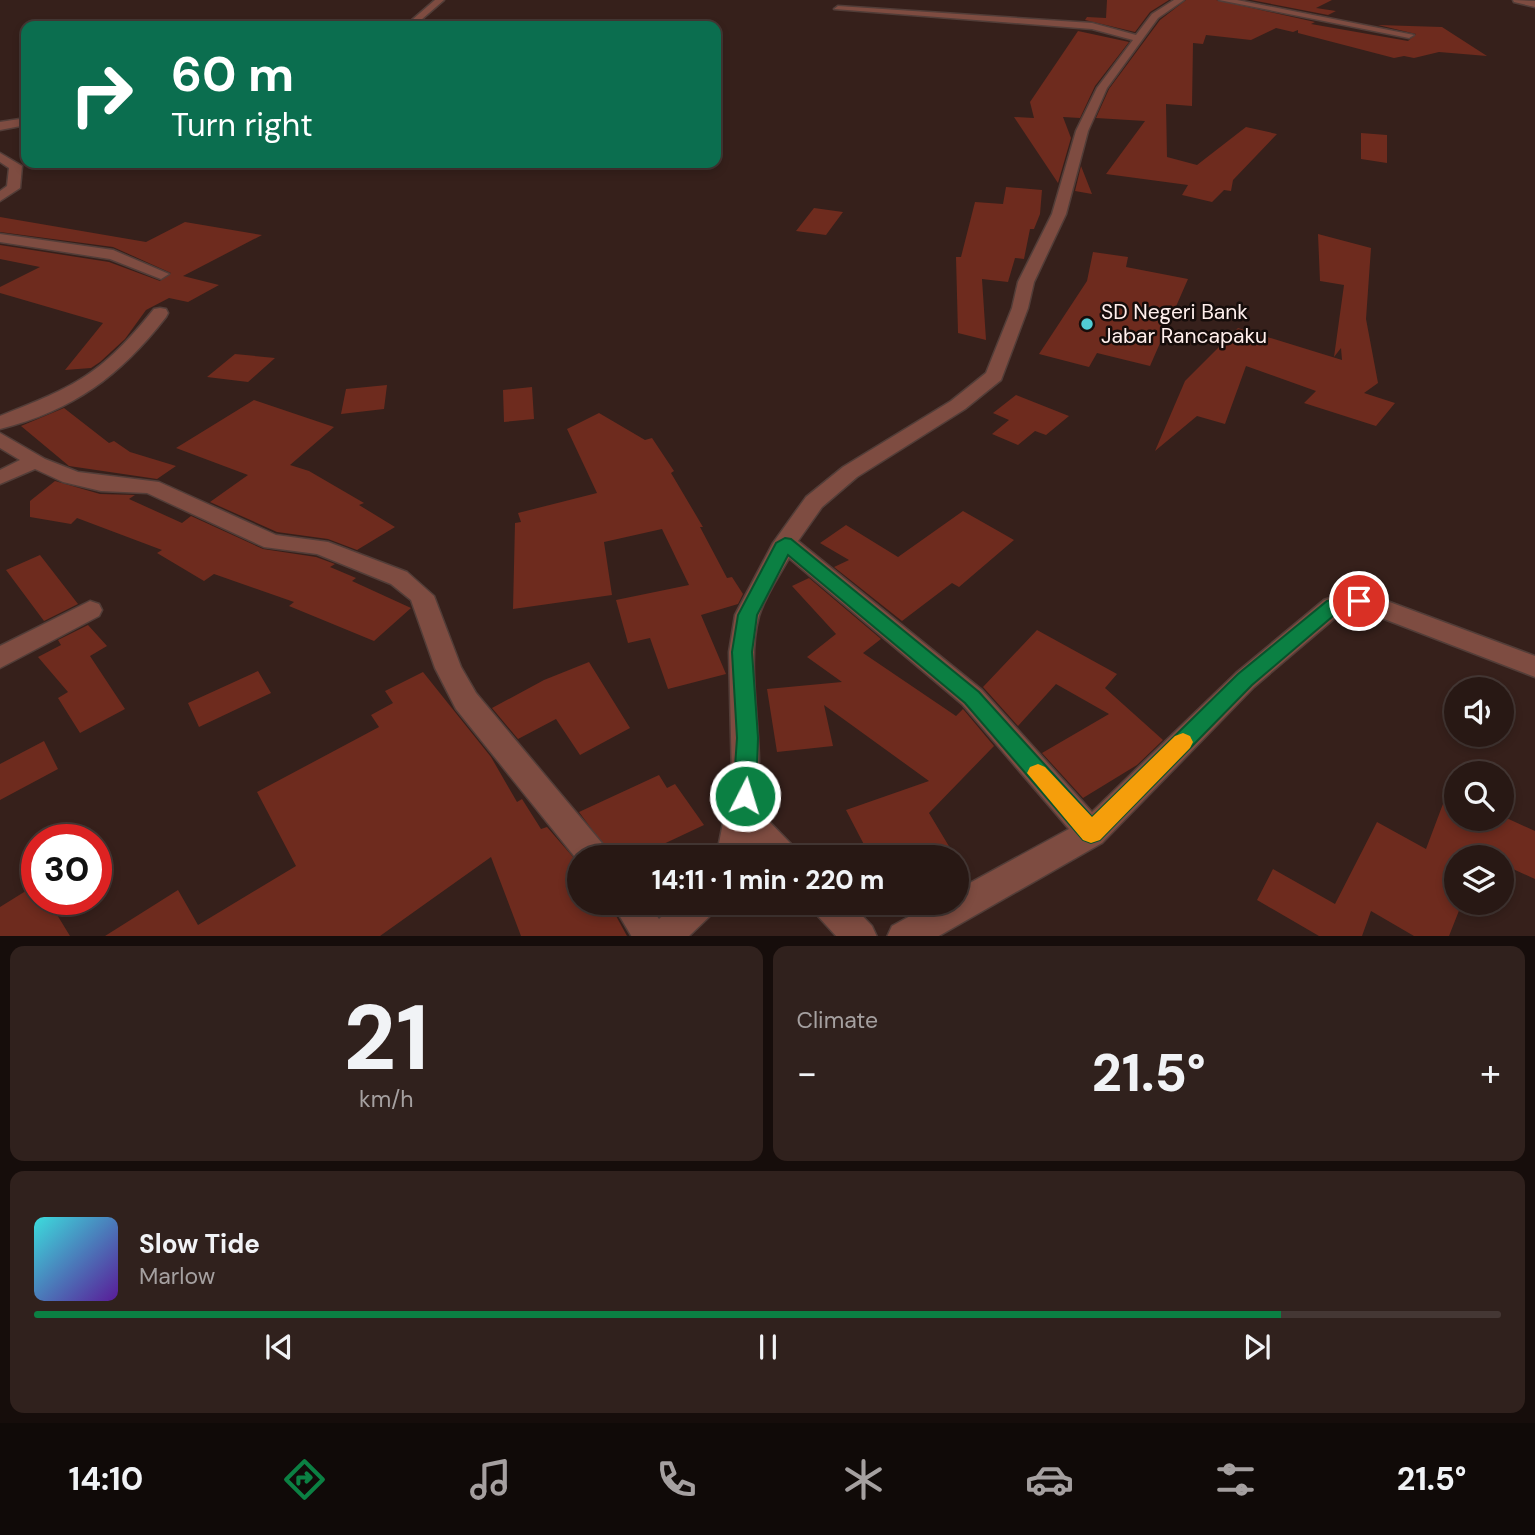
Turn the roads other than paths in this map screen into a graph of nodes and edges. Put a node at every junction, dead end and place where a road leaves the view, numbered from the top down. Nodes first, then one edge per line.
1 (440, 0) edge
2 (1180, 0) edge
3 (1223, 0) edge
4 (1517, 0) edge
5 (1535, 4) edge
6 (838, 9) dead end
7 (415, 21) edge
8 (1409, 35) dead end
9 (1137, 38) junction
10 (21, 123) edge
11 (0, 126) edge
12 (0, 157) edge
13 (0, 197) edge
14 (0, 238) edge
15 (161, 274) dead end
16 (160, 313) dead end
17 (0, 423) edge
18 (0, 439) edge
19 (35, 461) junction
20 (0, 478) edge
21 (785, 543) junction
22 (90, 610) dead end
23 (0, 658) edge
24 (1535, 667) edge
25 (742, 814) junction
26 (1091, 833) junction
27 (584, 845) edge
28 (735, 845) edge
29 (772, 845) edge
30 (643, 915) edge
31 (687, 915) edge
32 (840, 915) edge
33 (667, 934) edge
34 (860, 936) edge
35 (904, 936) edge

1 - 7 street
2 - 9 street
3 - 8 street
4 - 5 street
6 - 9 street
9 - 21 street
10 - 11 street
12 - 13 street
14 - 15 street
16 - 17 street
18 - 19 street
19 - 20 street
19 - 27 street
21 - 25 street
21 - 26 street
22 - 23 street
24 - 26 street
25 - 28 street
25 - 29 street
26 - 35 street
30 - 33 street
31 - 33 street
32 - 34 street

